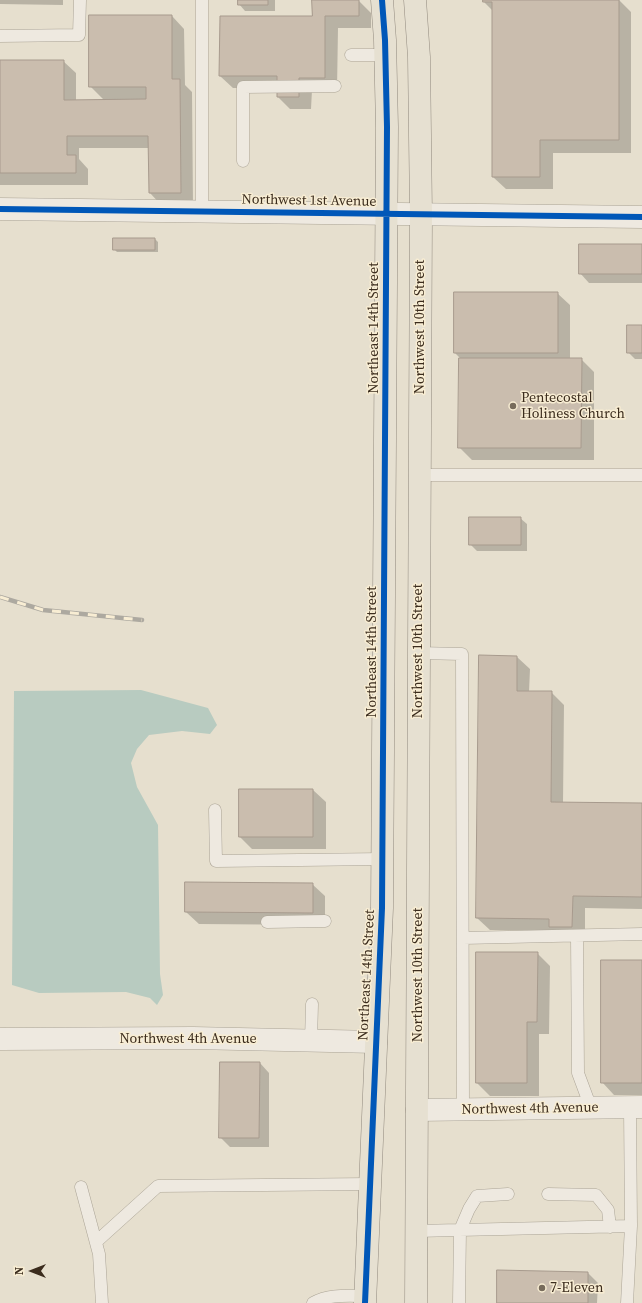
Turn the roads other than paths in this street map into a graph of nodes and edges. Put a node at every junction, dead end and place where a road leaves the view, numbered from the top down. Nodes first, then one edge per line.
1 (80, 0) edge
2 (202, 0) edge
3 (382, 0) edge
4 (415, 0) edge
5 (423, 0) edge
6 (0, 36) edge
7 (351, 55) dead end
8 (385, 55) junction
9 (419, 57) junction
10 (335, 86) dead end
11 (243, 161) dead end
12 (0, 210) edge
13 (202, 212) junction
14 (386, 214) junction
15 (421, 214) junction
16 (642, 217) edge
17 (419, 475) junction
18 (642, 475) edge
19 (418, 653) junction
20 (215, 810) dead end
21 (383, 859) junction
22 (325, 921) dead end
23 (267, 922) dead end
24 (642, 934) edge
25 (577, 936) junction
26 (463, 938) junction
27 (312, 1004) dead end
28 (0, 1039) edge
29 (311, 1041) junction
30 (376, 1042) junction
31 (636, 1107) edge
32 (591, 1108) junction
33 (417, 1110) junction
34 (463, 1110) junction
35 (370, 1184) junction
36 (81, 1187) dead end
37 (508, 1194) dead end
38 (548, 1194) dead end
39 (630, 1226) junction
40 (610, 1227) junction
41 (460, 1230) junction
42 (416, 1231) junction
43 (96, 1242) junction
44 (365, 1300) edge
45 (102, 1303) edge
46 (313, 1303) edge
47 (416, 1303) edge
48 (459, 1303) edge
49 (627, 1303) edge

1 - 6 lane
2 - 13 lane
3 - 8 main road, Northeast 14th Street
4 - 9 main road, Northwest 10th Street
5 - 9 main road
7 - 8 lane
8 - 14 main road, Northeast 14th Street
9 - 15 main road, Northwest 10th Street
10 - 11 lane
12 - 13 street, Northwest 1st Avenue
13 - 14 street, Northwest 1st Avenue
14 - 15 street, Northwest 1st Avenue
14 - 21 main road, Northeast 14th Street
15 - 16 street, Northwest 1st Avenue
15 - 17 main road, Northwest 10th Street
17 - 18 lane
17 - 19 main road, Northwest 10th Street
19 - 26 lane
19 - 33 main road, Northwest 10th Street
20 - 21 lane
21 - 30 main road, Northeast 14th Street
22 - 23 lane
24 - 25 lane
25 - 26 lane
25 - 32 lane
26 - 34 lane
27 - 29 lane
28 - 29 street, Northwest 4th Avenue
29 - 30 street, Northwest 4th Avenue
30 - 35 main road, Northeast 14th Street
31 - 32 street, Northwest 4th Avenue
31 - 39 lane
32 - 34 street, Northwest 4th Avenue
33 - 34 street, Northwest 4th Avenue
33 - 42 main road, Northwest 10th Street
35 - 43 lane
35 - 44 main road, Northeast 14th Street
36 - 43 lane
37 - 41 lane
38 - 40 lane
39 - 40 lane
39 - 49 lane
40 - 41 lane
41 - 42 lane
41 - 48 lane
42 - 47 main road, Northwest 10th Street
43 - 45 lane
44 - 46 lane

